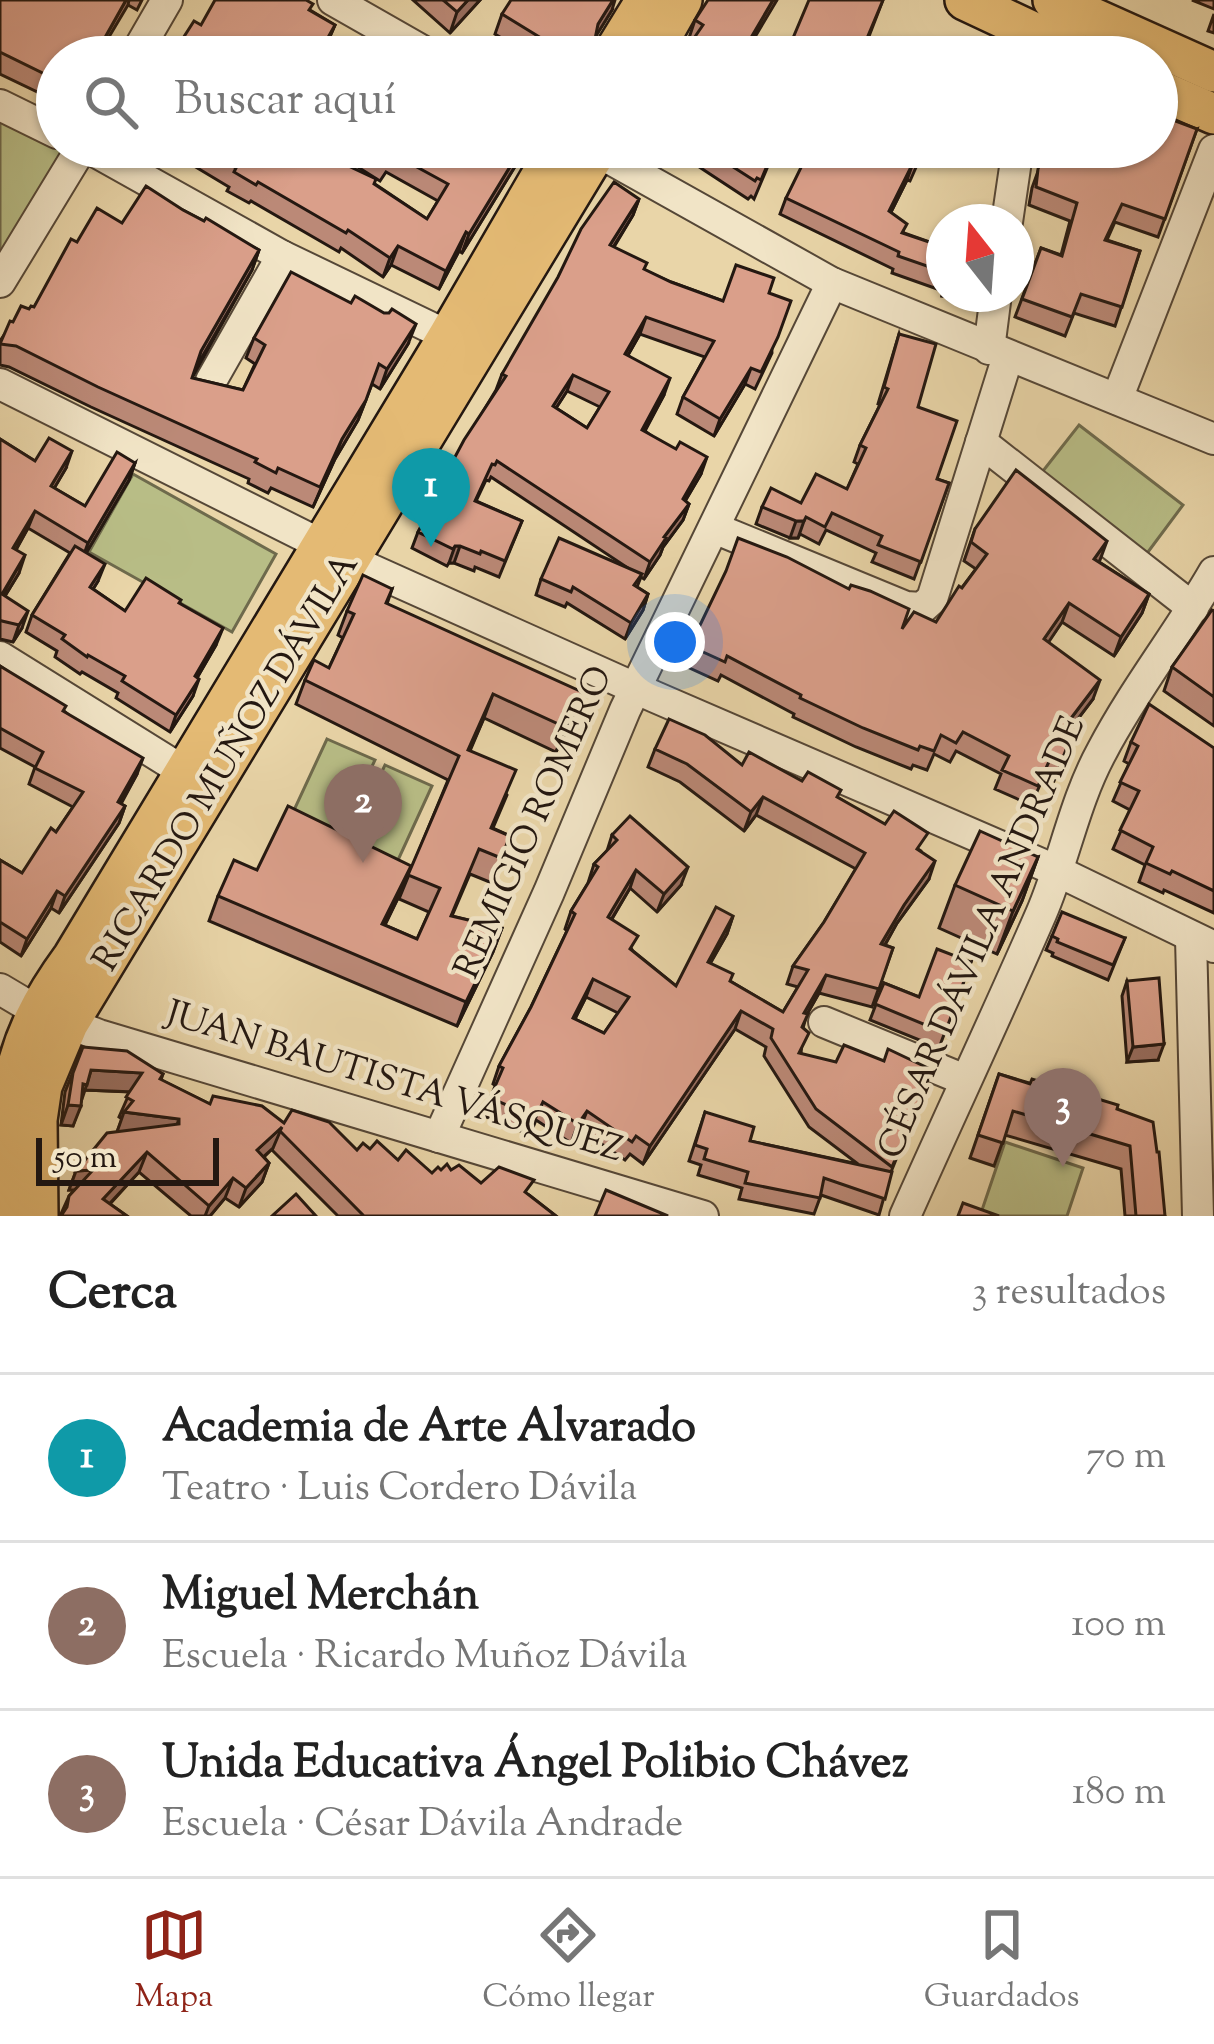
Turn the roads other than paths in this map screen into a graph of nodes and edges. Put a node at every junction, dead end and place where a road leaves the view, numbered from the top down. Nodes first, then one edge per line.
1 (167, 0) edge
2 (333, 0) edge
3 (646, 0) edge
4 (682, 0) edge
5 (965, 0) edge
6 (1041, 23) edge
7 (146, 36) edge
8 (397, 36) edge
9 (624, 36) edge
10 (662, 36) edge
11 (1087, 36) edge
12 (1178, 62) edge
13 (1214, 72) edge
14 (1178, 98) edge
15 (0, 105) edge
16 (1214, 114) edge
17 (36, 123) edge
18 (1214, 150) edge
19 (72, 168) edge
20 (123, 168) edge
21 (572, 168) edge
22 (622, 168) edge
23 (1015, 168) edge
24 (1009, 204) edge
25 (283, 256) junction
26 (0, 282) edge
27 (832, 283) junction
28 (997, 312) edge
29 (463, 343) junction
30 (998, 352) junction
31 (211, 381) edge
32 (0, 384) edge
33 (1117, 399) junction
34 (1214, 439) edge
35 (981, 442) junction
36 (714, 528) junction
37 (336, 551) junction
38 (1214, 572) edge
39 (1193, 608) junction
40 (0, 657) edge
41 (635, 688) junction
42 (198, 780) junction
43 (1055, 870) junction
44 (1202, 943) edge
45 (0, 989) edge
46 (52, 1017) junction
47 (824, 1022) dead end
48 (6, 1074) edge
49 (965, 1080) junction
50 (440, 1137) junction
51 (9, 1216) edge
52 (38, 1216) edge
53 (703, 1216) edge
54 (905, 1216) edge
55 (1198, 1216) edge

1 - 7 street
2 - 8 street
3 - 9 main road
4 - 10 main road
5 - 6 main road
6 - 11 main road
12 - 13 main road
14 - 16 main road
15 - 17 street
18 - 33 street
19 - 26 street
20 - 25 street
21 - 29 main road, RICARDO MUÑOZ DÁVILA
22 - 27 street
23 - 24 street
25 - 29 street
25 - 31 street
27 - 30 street
27 - 36 street, REMIGIO ROMERO
28 - 30 street
29 - 37 main road, RICARDO MUÑOZ DÁVILA
30 - 33 street
30 - 35 street
32 - 37 street
33 - 34 street
35 - 36 street
35 - 39 street
36 - 41 street, REMIGIO ROMERO
37 - 41 street
37 - 42 main road, RICARDO MUÑOZ DÁVILA
38 - 39 street, CÉSAR DÁVILA ANDRADE
39 - 43 street, CÉSAR DÁVILA ANDRADE
40 - 42 street
41 - 43 street
41 - 50 street, REMIGIO ROMERO
42 - 46 main road, RICARDO MUÑOZ DÁVILA
43 - 44 street
43 - 49 street, CÉSAR DÁVILA ANDRADE
44 - 55 street
45 - 46 street, JUAN BAUTISTA VÁSQUEZ
46 - 48 main road, RICARDO MUÑOZ DÁVILA
46 - 50 street, JUAN BAUTISTA VÁSQUEZ
46 - 52 main road, RICARDO MUÑOZ DÁVILA
47 - 49 street
48 - 51 main road, RICARDO MUÑOZ DÁVILA
49 - 54 street, CÉSAR DÁVILA ANDRADE
50 - 53 street, JUAN BAUTISTA VÁSQUEZ

